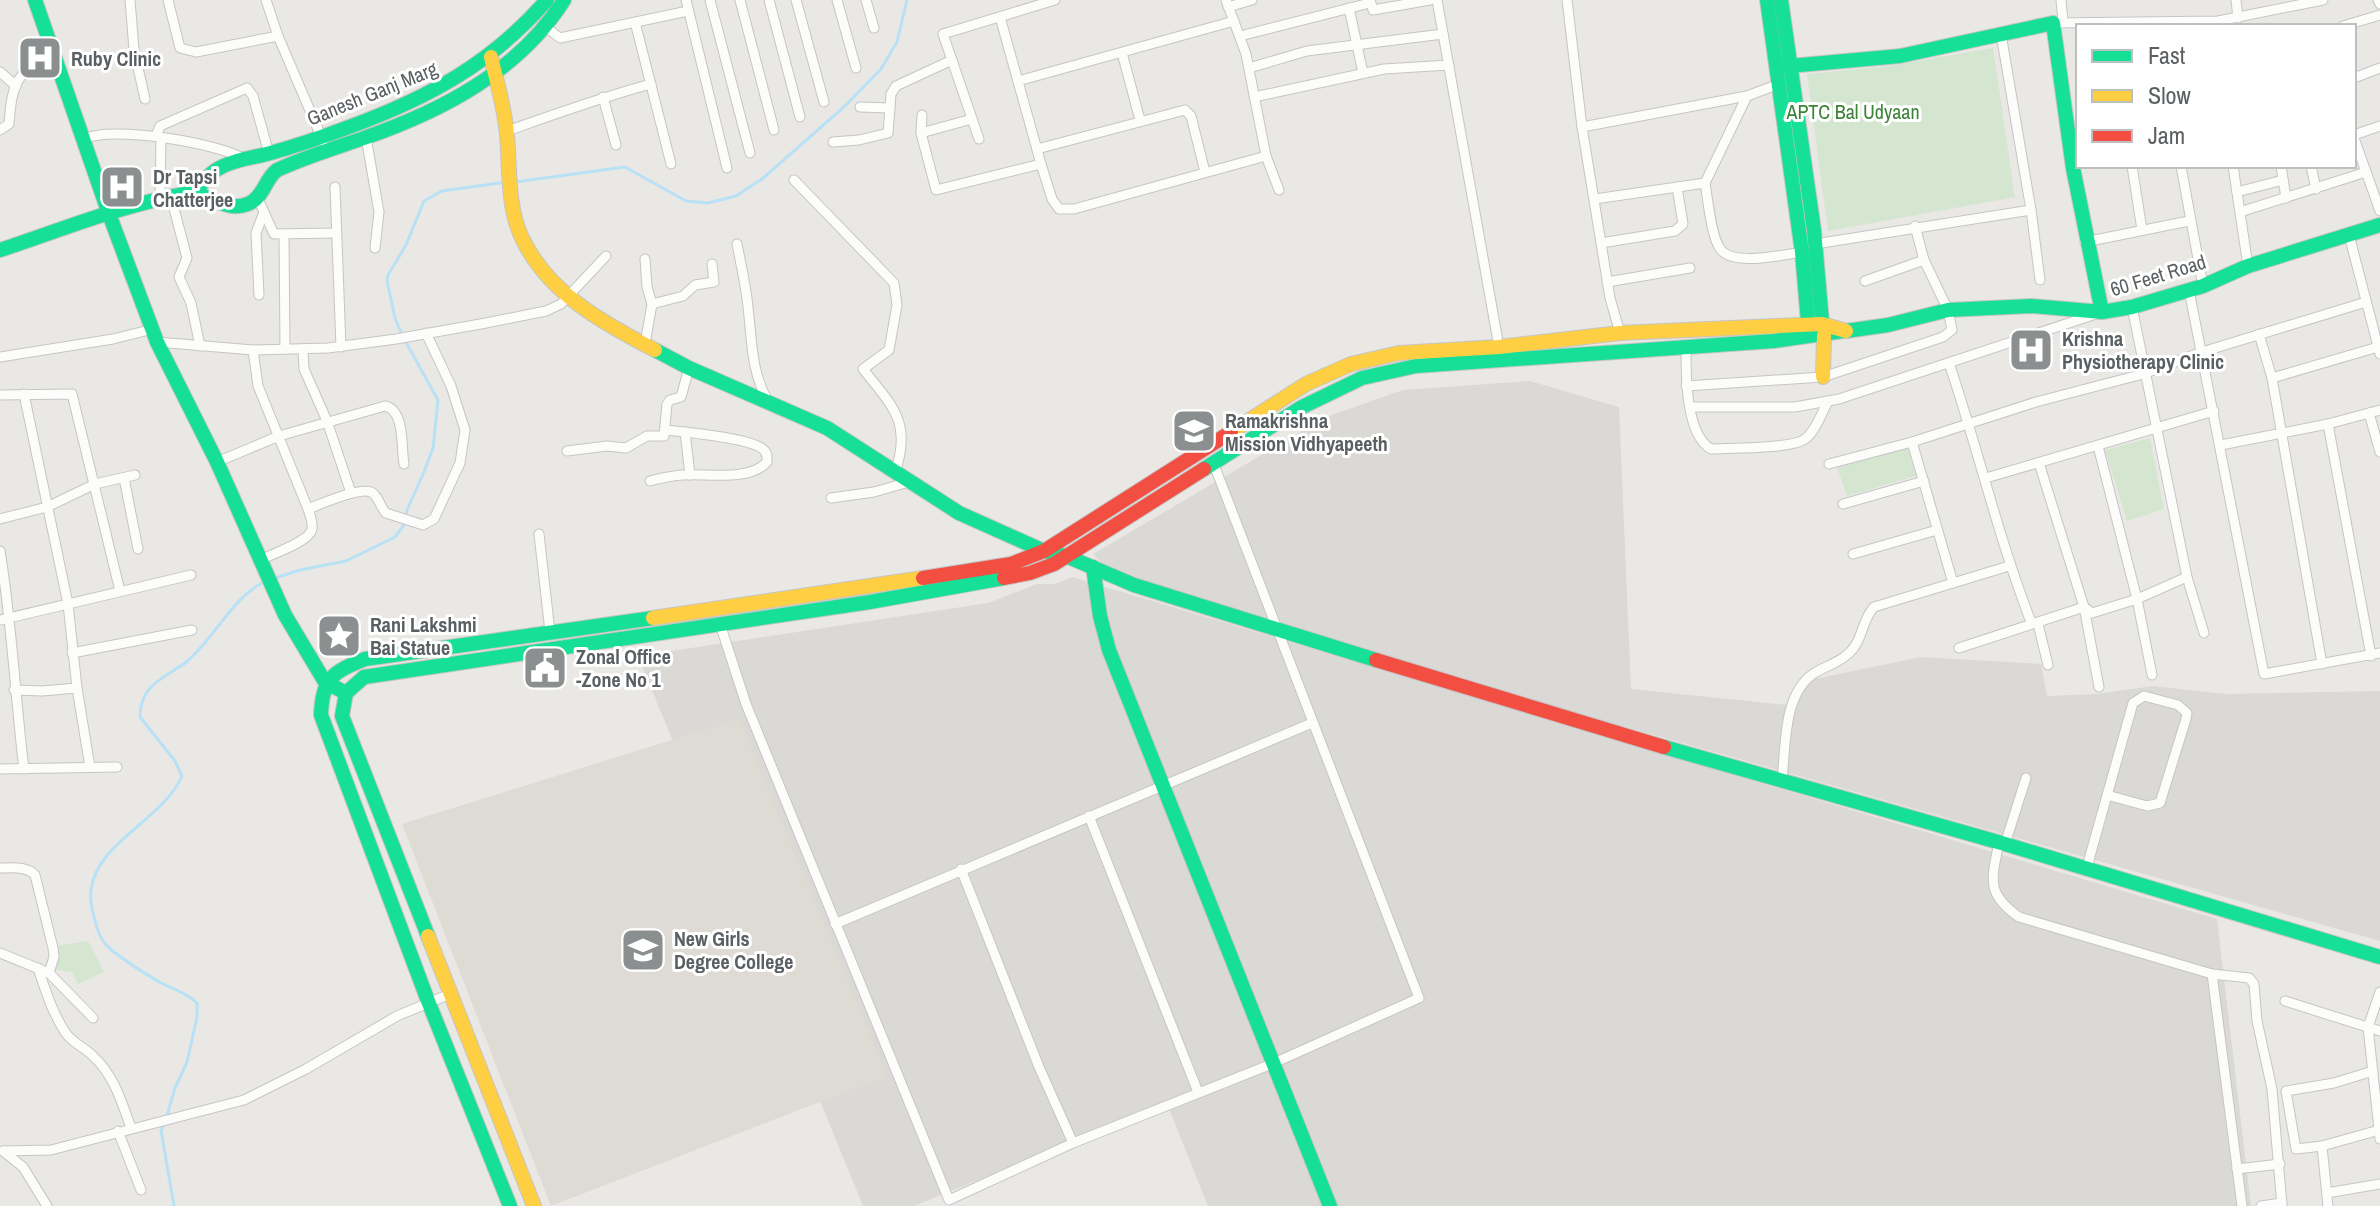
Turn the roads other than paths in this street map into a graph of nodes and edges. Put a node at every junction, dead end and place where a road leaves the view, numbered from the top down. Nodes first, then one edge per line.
1 (35, 0) edge
2 (130, 0) edge
3 (168, 0) edge
4 (266, 0) edge
5 (547, 0) edge
6 (564, 0) edge
7 (710, 0) edge
8 (740, 0) edge
9 (769, 0) edge
10 (796, 0) edge
11 (837, 0) edge
12 (866, 0) edge
13 (1055, 0) edge
14 (1252, 0) edge
15 (1430, 0) edge
16 (1437, 0) edge
17 (1567, 0) edge
18 (1767, 0) edge
19 (1781, 0) edge
20 (2061, 0) edge
21 (2236, 0) edge
22 (2323, 0) edge
23 (1370, 1) edge
24 (1402, 2) edge
25 (1227, 3) edge
26 (687, 5) edge
27 (1349, 8) junction
28 (2380, 15) edge
29 (1000, 17) junction
30 (2238, 18) junction
31 (1234, 21) junction
32 (635, 22) junction
33 (2058, 22) junction
34 (2113, 24) edge
35 (2165, 24) edge
36 (2218, 24) edge
37 (2350, 24) edge
38 (547, 28) junction
39 (874, 28) dead end
40 (1443, 34) junction
41 (2001, 34) junction
42 (278, 36) junction
43 (1240, 36) junction
44 (1356, 43) junction
45 (1122, 53) junction
46 (53, 54) junction
47 (491, 57) junction
48 (952, 60) junction
49 (1449, 65) junction
50 (1784, 66) junction
51 (856, 68) dead end
52 (1249, 68) junction
53 (2380, 68) edge
54 (495, 73) junction
55 (1363, 73) junction
56 (1, 76) edge
57 (2356, 77) edge
58 (1018, 81) junction
59 (651, 84) junction
60 (1779, 84) junction
61 (16, 86) junction
62 (1747, 96) junction
63 (603, 97) junction
64 (1254, 97) junction
65 (145, 99) dead end
66 (824, 102) dead end
67 (860, 107) dead end
68 (890, 108) junction
69 (922, 115) dead end
70 (800, 117) dead end
71 (972, 119) junction
72 (1140, 120) junction
73 (2380, 126) edge
74 (1582, 127) junction
75 (0, 130) edge
76 (774, 130) dead end
77 (507, 131) junction
78 (921, 133) junction
79 (2356, 136) edge
80 (159, 137) junction
81 (366, 137) junction
82 (84, 139) junction
83 (979, 139) dead end
84 (833, 142) dead end
85 (324, 143) junction
86 (2356, 143) edge
87 (616, 145) dead end
88 (1037, 149) junction
89 (750, 153) dead end
90 (269, 154) junction
91 (1266, 156) junction
92 (245, 159) junction
93 (671, 164) dead end
94 (1041, 164) junction
95 (727, 168) dead end
96 (2132, 168) edge
97 (2181, 168) edge
98 (2233, 168) edge
99 (2281, 168) edge
100 (2311, 168) edge
101 (1205, 172) junction
102 (2366, 172) junction
103 (794, 180) dead end
104 (2283, 180) junction
105 (1705, 183) junction
106 (335, 187) dead end
107 (1677, 187) junction
108 (2376, 188) edge
109 (2316, 189) junction
110 (1279, 190) dead end
111 (195, 192) junction
112 (2237, 192) junction
113 (166, 198) junction
114 (2286, 198) junction
115 (1595, 199) junction
116 (261, 205) junction
117 (2031, 210) junction
118 (2380, 211) edge
119 (2240, 212) junction
120 (109, 214) junction
121 (2189, 221) junction
122 (2380, 225) edge
123 (1915, 226) junction
124 (2142, 230) junction
125 (335, 233) junction
126 (284, 234) junction
127 (2349, 235) junction
128 (2085, 242) junction
129 (1601, 243) junction
130 (737, 244) dead end
131 (1815, 244) junction
132 (375, 248) dead end
133 (0, 250) edge
134 (1802, 252) junction
135 (606, 256) dead end
136 (645, 259) dead end
137 (1924, 260) junction
138 (712, 264) dead end
139 (2248, 266) junction
140 (1690, 268) dead end
141 (2040, 280) dead end
142 (1865, 281) dead end
143 (1607, 282) junction
144 (2196, 288) junction
145 (259, 295) dead end
146 (567, 296) junction
147 (2366, 302) junction
148 (652, 304) junction
149 (2132, 307) junction
150 (1948, 310) junction
151 (2102, 312) junction
152 (1816, 330) junction
153 (1620, 333) junction
154 (423, 334) junction
155 (2259, 334) junction
156 (155, 336) junction
157 (645, 344) junction
158 (200, 346) junction
159 (341, 347) junction
160 (1499, 347) junction
161 (1686, 347) junction
162 (285, 349) junction
163 (303, 349) junction
164 (253, 350) junction
165 (2379, 350) edge
166 (2202, 352) junction
167 (0, 357) edge
168 (1949, 363) junction
169 (689, 368) junction
170 (1822, 372) junction
171 (2143, 374) junction
172 (2272, 378) junction
173 (1686, 386) junction
174 (24, 394) junction
175 (0, 395) edge
176 (768, 401) junction
177 (1828, 401) junction
178 (1690, 407) junction
179 (2380, 410) edge
180 (2214, 411) junction
181 (2369, 413) junction
182 (327, 421) junction
183 (1969, 423) junction
184 (2328, 424) junction
185 (665, 430) junction
186 (2155, 430) junction
187 (685, 432) junction
188 (2281, 433) junction
189 (279, 436) junction
190 (1912, 442) junction
191 (2221, 445) junction
192 (2098, 446) junction
193 (567, 451) dead end
194 (2380, 452) edge
195 (217, 462) junction
196 (1213, 462) junction
197 (2039, 463) junction
198 (404, 464) dead end
199 (1829, 464) dead end
200 (895, 473) junction
201 (135, 475) dead end
202 (690, 475) junction
203 (124, 478) junction
204 (1986, 478) junction
205 (650, 481) dead end
206 (1924, 481) junction
207 (909, 482) junction
208 (95, 484) junction
209 (351, 493) junction
210 (831, 498) dead end
211 (1843, 504) dead end
212 (47, 507) junction
213 (308, 509) junction
214 (0, 519) edge
215 (1937, 530) junction
216 (539, 534) dead end
217 (138, 549) dead end
218 (0, 551) edge
219 (1044, 551) junction
220 (1853, 554) dead end
221 (1066, 556) junction
222 (262, 559) junction
223 (2009, 566) junction
224 (1093, 567) junction
225 (191, 575) dead end
226 (2187, 577) junction
227 (1953, 583) junction
228 (120, 591) junction
229 (2137, 599) junction
230 (68, 604) junction
231 (2084, 607) junction
232 (11, 618) junction
233 (0, 620) edge
234 (2031, 622) junction
235 (720, 624) junction
236 (192, 630) dead end
237 (1275, 630) junction
238 (550, 632) junction
239 (2204, 633) dead end
240 (1959, 648) dead end
241 (72, 653) junction
242 (2376, 654) edge
243 (2322, 664) junction
244 (2048, 665) dead end
245 (2152, 675) dead end
246 (325, 682) junction
247 (2099, 687) dead end
248 (77, 688) junction
249 (14, 690) junction
250 (346, 693) junction
251 (1312, 723) junction
252 (90, 767) junction
253 (117, 767) dead end
254 (0, 769) edge
255 (24, 769) junction
256 (2026, 778) dead end
257 (1782, 779) junction
258 (1163, 786) junction
259 (2107, 795) junction
260 (1089, 816) junction
261 (2002, 843) junction
262 (0, 868) edge
263 (961, 869) junction
264 (2087, 869) junction
265 (835, 924) junction
266 (0, 953) edge
267 (2380, 957) edge
268 (38, 968) junction
269 (49, 973) junction
270 (2212, 974) junction
271 (2380, 992) edge
272 (450, 994) junction
273 (428, 1001) junction
274 (2285, 1001) dead end
275 (93, 1018) dead end
276 (2368, 1027) junction
277 (2380, 1031) edge
278 (1274, 1063) junction
279 (2373, 1071) junction
280 (1198, 1092) junction
281 (131, 1128) junction
282 (2379, 1130) edge
283 (118, 1131) junction
284 (2380, 1139) edge
285 (1073, 1143) junction
286 (2322, 1146) junction
287 (1, 1150) edge
288 (2280, 1164) junction
289 (2237, 1169) junction
290 (2380, 1184) edge
291 (141, 1190) dead end
292 (2327, 1193) junction
293 (2282, 1205) edge
294 (47, 1206) edge
295 (510, 1206) edge
296 (534, 1206) edge
297 (1330, 1206) edge
298 (2242, 1206) edge
299 (2261, 1206) edge
300 (2328, 1206) edge

1 - 46 main road
2 - 65 street
3 - 42 street
4 - 42 street
5 - 47 main road, Ganesh Ganj Marg
6 - 38 main road
7 - 89 street
8 - 76 street
9 - 70 street
10 - 66 street
11 - 51 street
12 - 39 street
13 - 29 street
14 - 25 street
15 - 24 street
16 - 40 street
17 - 74 street
18 - 50 main road
19 - 50 main road
20 - 33 street
21 - 30 street
22 - 30 street
23 - 24 street
23 - 27 street
25 - 31 street
26 - 32 street
26 - 95 street
27 - 43 street
27 - 44 street
28 - 37 street
29 - 48 street
29 - 58 street
30 - 36 street
31 - 43 street
31 - 45 street
32 - 38 street
32 - 59 street
33 - 34 street
33 - 41 main road
33 - 128 main road
34 - 35 street
35 - 36 street
38 - 54 main road
40 - 44 street
40 - 49 street
41 - 50 main road
41 - 117 street
42 - 85 street
43 - 52 street
44 - 52 street
44 - 55 street
45 - 58 street
45 - 72 street
46 - 61 street
46 - 82 main road
47 - 54 main road
47 - 85 main road, Ganesh Ganj Marg
48 - 68 street
48 - 71 street
49 - 55 street
49 - 160 street
50 - 60 main road
50 - 131 main road
52 - 64 street
53 - 57 street
54 - 77 main road
54 - 81 main road
55 - 64 street
56 - 61 street
58 - 88 street
59 - 63 street
59 - 93 street
60 - 62 street
60 - 134 main road
61 - 75 street
62 - 74 street
62 - 105 street
63 - 77 street
63 - 87 street
64 - 91 street
67 - 68 street
68 - 84 street
69 - 78 street
71 - 78 street
71 - 83 street
72 - 88 street
72 - 101 street
73 - 79 street
74 - 115 street
77 - 146 main road
78 - 94 street
80 - 82 street
80 - 90 street
80 - 92 street
80 - 113 street
81 - 85 main road
81 - 132 street
82 - 120 main road
85 - 90 main road, Ganesh Ganj Marg
85 - 116 main road
86 - 102 street
88 - 94 street
90 - 92 main road, Ganesh Ganj Marg
91 - 101 street
91 - 110 street
92 - 111 main road, Ganesh Ganj Marg
94 - 101 street
96 - 124 street
97 - 121 street
98 - 112 street
99 - 104 street
100 - 109 street
102 - 108 street
102 - 109 street
103 - 200 street
104 - 112 street
104 - 114 street
105 - 107 street
105 - 134 street
106 - 125 street
107 - 115 street
107 - 129 street
108 - 118 street
109 - 114 street
111 - 113 main road
111 - 116 main road
112 - 119 street
113 - 120 main road
113 - 158 street
114 - 119 street
115 - 129 street
116 - 126 street
116 - 145 street
117 - 123 street
117 - 141 street
119 - 139 street
120 - 133 main road
120 - 156 main road
121 - 124 street
121 - 144 street
122 - 127 main road, 60 Feet Road
123 - 131 street
123 - 137 street
124 - 128 street
125 - 126 street
125 - 159 street
126 - 162 street
127 - 139 main road, 60 Feet Road
127 - 147 street
128 - 151 main road
129 - 143 street
130 - 176 street
131 - 152 main road
134 - 152 main road
135 - 146 street
136 - 148 street
137 - 142 street
137 - 150 street
138 - 148 street
139 - 144 main road, 60 Feet Road
140 - 143 street
143 - 153 street
144 - 149 main road, 60 Feet Road
144 - 166 street
146 - 154 street
146 - 157 main road
147 - 155 street
147 - 165 street
148 - 157 street
149 - 151 main road, 60 Feet Road
149 - 171 street
150 - 151 main road, 60 Feet Road
150 - 152 main road, 60 Feet Road
150 - 170 street
151 - 168 street
152 - 153 main road
152 - 161 main road
152 - 170 main road
153 - 160 main road
154 - 159 street
154 - 209 street
155 - 166 street
155 - 172 street
156 - 158 street
156 - 167 street
156 - 195 main road
157 - 169 main road
158 - 164 street
159 - 163 street
160 - 219 main road
161 - 173 street
161 - 196 main road
162 - 163 street
162 - 164 street
163 - 182 street
164 - 189 street
165 - 172 street
166 - 171 street
166 - 180 street
168 - 177 street
168 - 183 street
169 - 176 main road
169 - 185 street
170 - 173 street
171 - 183 street
171 - 186 street
172 - 188 street
173 - 178 street
174 - 175 street
174 - 208 street
174 - 212 street
176 - 200 main road
177 - 178 street
177 - 178 street
179 - 181 street
180 - 186 street
180 - 191 street
181 - 184 street
181 - 194 street
182 - 189 street
182 - 198 street
182 - 209 street
183 - 190 street
183 - 204 street
184 - 188 street
184 - 242 street
185 - 187 street
185 - 193 street
186 - 192 street
186 - 226 street
187 - 202 street
187 - 202 street
188 - 191 street
188 - 243 street
189 - 195 street
189 - 213 street
190 - 199 street
190 - 206 street
191 - 243 street
192 - 197 street
192 - 229 street
195 - 222 main road
196 - 221 main road
196 - 237 street
197 - 204 street
197 - 231 street
200 - 207 main road
201 - 203 street
202 - 205 street
203 - 208 street
203 - 217 street
204 - 223 street
206 - 211 street
206 - 215 street
207 - 210 street
207 - 219 main road
208 - 212 street
208 - 228 street
209 - 213 street
212 - 214 street
212 - 230 street
213 - 222 street
215 - 220 street
215 - 227 street
216 - 238 street
218 - 232 street
219 - 221 main road
219 - 238 main road
221 - 224 main road
221 - 235 main road
222 - 246 main road
223 - 227 street
223 - 234 street
224 - 237 main road
224 - 258 main road
225 - 228 street
226 - 229 street
226 - 239 street
227 - 257 street
228 - 230 street
229 - 231 street
229 - 245 street
230 - 232 street
230 - 241 street
231 - 234 street
231 - 247 street
232 - 233 street
232 - 249 street
234 - 240 street
234 - 244 street
235 - 250 main road
235 - 265 street
236 - 241 street
237 - 251 street
237 - 257 main road
238 - 246 main road
241 - 248 street
242 - 243 street
246 - 250 main road
246 - 273 main road
248 - 249 street
248 - 252 street
249 - 255 street
250 - 272 main road
251 - 258 street
251 - 278 street
252 - 253 street
252 - 255 street
254 - 255 street
256 - 261 street
257 - 261 main road
258 - 260 street
258 - 278 main road
259 - 259 street
259 - 264 street
260 - 263 street
260 - 280 street
261 - 264 main road
261 - 270 street
262 - 269 street
263 - 265 street
263 - 285 street
264 - 267 main road
265 - 285 street
266 - 268 street
268 - 269 street
268 - 281 street
269 - 275 street
270 - 288 street
270 - 289 street
271 - 276 street
272 - 273 street
272 - 296 main road
273 - 281 street
273 - 295 main road
274 - 276 street
276 - 277 street
276 - 279 street
278 - 280 street
278 - 297 main road
279 - 282 street
279 - 286 street
280 - 285 street
281 - 283 street
282 - 284 street
282 - 286 street
283 - 287 street
283 - 291 street
286 - 292 street
287 - 294 street
288 - 289 street
288 - 293 street
289 - 298 street
290 - 292 street
292 - 300 street
293 - 299 street

